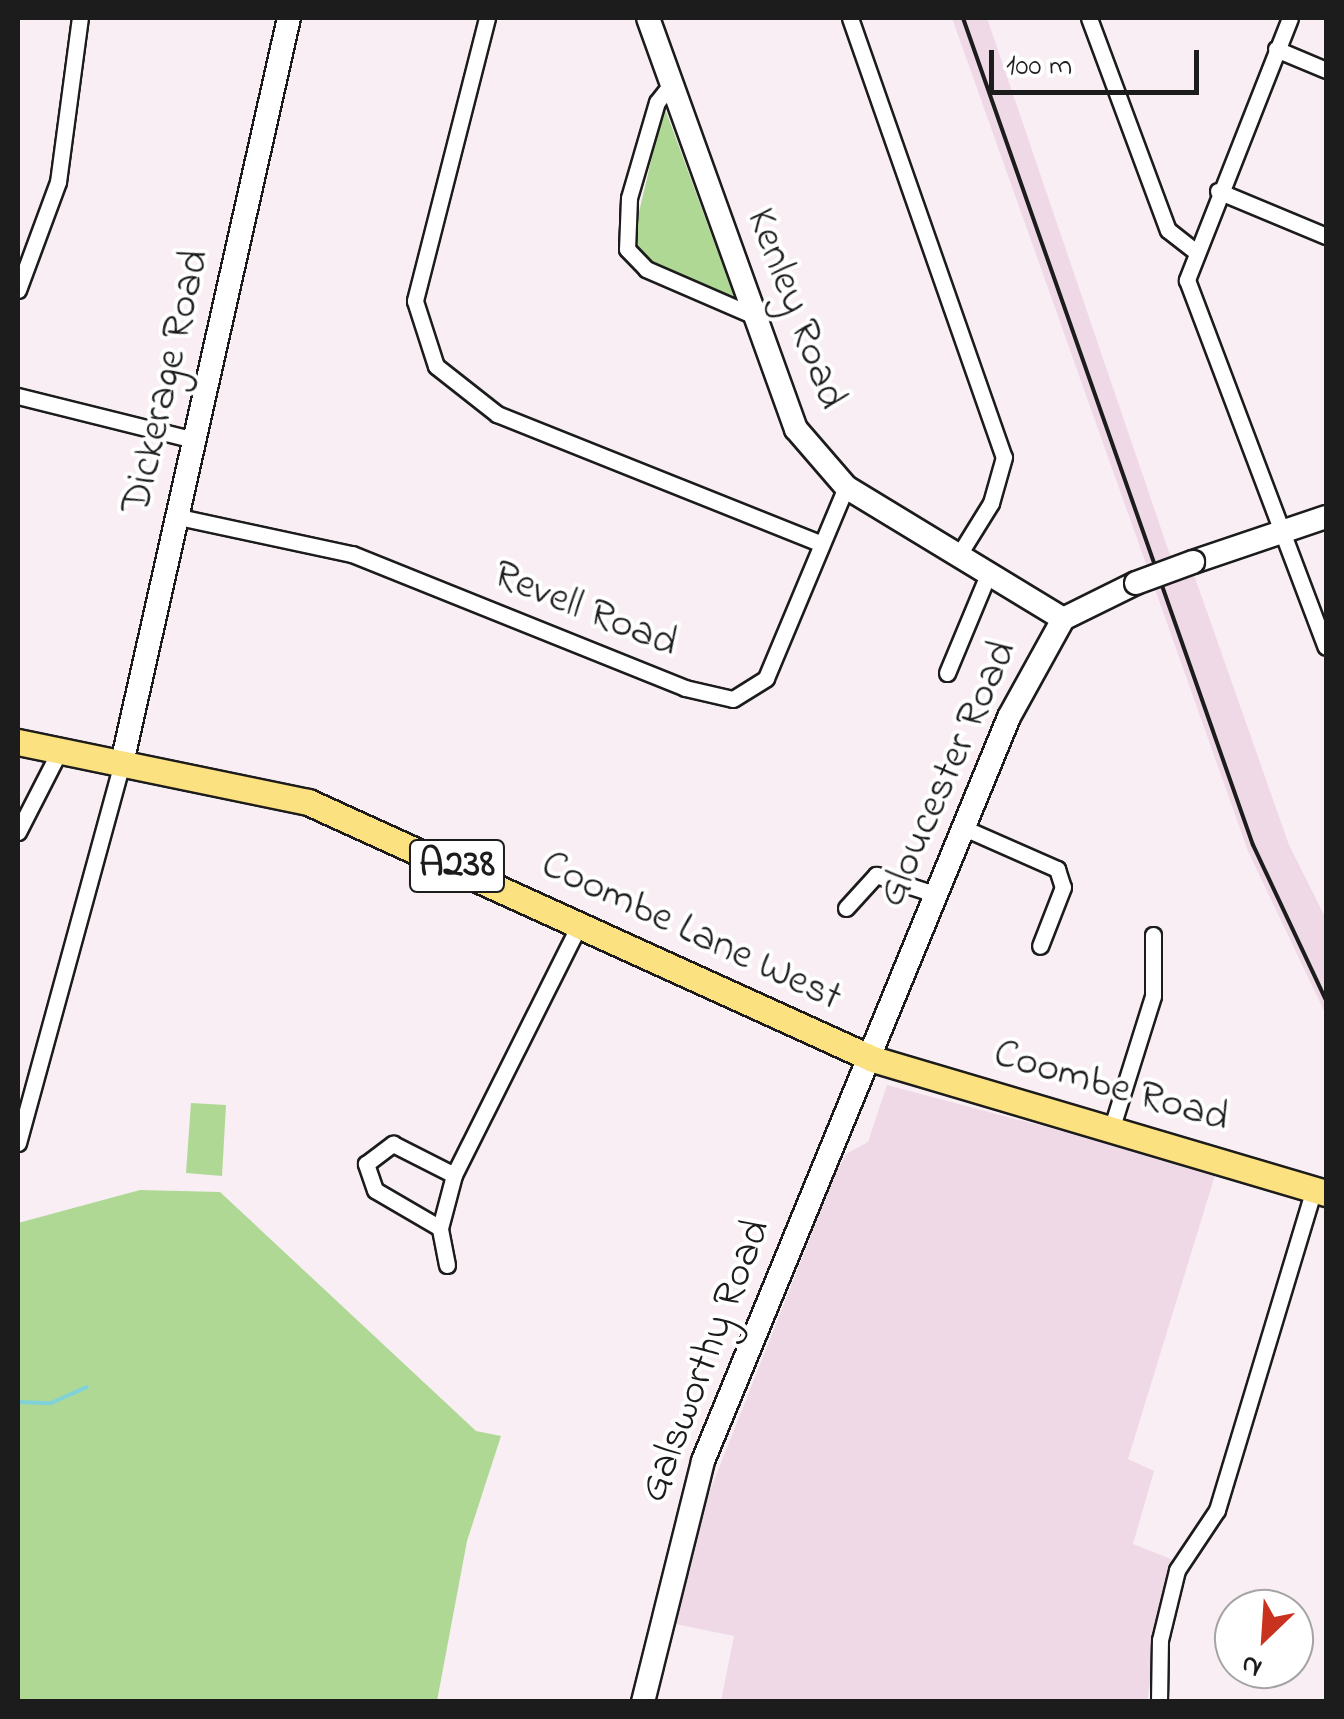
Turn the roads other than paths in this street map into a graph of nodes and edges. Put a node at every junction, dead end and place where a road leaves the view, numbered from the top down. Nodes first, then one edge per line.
1 (80, 18) edge
2 (289, 18) edge
3 (487, 18) edge
4 (648, 18) edge
5 (850, 18) edge
6 (1089, 18) edge
7 (1290, 18) edge
8 (1276, 50) junction
9 (1326, 70) edge
10 (672, 83) junction
11 (1218, 192) junction
12 (1326, 236) edge
13 (1194, 250) junction
14 (18, 290) edge
15 (757, 318) junction
16 (18, 396) edge
17 (191, 439) junction
18 (846, 487) junction
19 (174, 516) junction
20 (1326, 518) edge
21 (1278, 534) junction
22 (820, 543) junction
23 (960, 553) junction
24 (989, 572) junction
25 (1063, 619) junction
26 (1326, 647) edge
27 (947, 672) dead end
28 (18, 742) edge
29 (60, 750) junction
30 (122, 764) junction
31 (964, 828) junction
32 (18, 832) edge
33 (866, 859) dead end
34 (870, 876) junction
35 (935, 894) junction
36 (846, 908) dead end
37 (578, 927) junction
38 (1153, 936) dead end
39 (1040, 946) dead end
40 (1136, 980) dead end
41 (1155, 983) junction
42 (873, 1060) junction
43 (1112, 1130) junction
44 (18, 1144) edge
45 (454, 1175) junction
46 (1320, 1191) edge
47 (440, 1228) junction
48 (447, 1266) dead end
49 (643, 1702) edge
50 (1159, 1702) edge

1 - 14 street
2 - 17 street, Dickerage Road
3 - 22 street
4 - 10 street, Kenley Road
5 - 23 street
6 - 13 street
7 - 8 street
8 - 9 street
8 - 11 street
10 - 15 street, Kenley Road
10 - 15 street
11 - 12 street
11 - 13 street
13 - 21 street
15 - 18 street, Kenley Road
16 - 17 street
17 - 19 street, Dickerage Road
18 - 22 street, Revell Road
18 - 23 street, Kenley Road
19 - 22 street, Revell Road
19 - 30 street, Dickerage Road
20 - 21 street, Gloucester Road
21 - 25 street, Gloucester Road, bridge
21 - 26 street
23 - 24 street, Kenley Road
24 - 25 street, Kenley Road
24 - 27 street
25 - 31 street, Gloucester Road
28 - 29 main road, Coombe Lane West / A238
29 - 30 main road, Coombe Lane West / A238
29 - 32 street
30 - 37 main road, Coombe Lane West / A238
30 - 44 street
31 - 35 street, Gloucester Road
31 - 39 street
33 - 34 street
34 - 35 street
34 - 36 street
35 - 42 street, Gloucester Road
37 - 42 main road, Coombe Lane West / A238
37 - 45 street
38 - 41 street
40 - 41 street
41 - 43 street
42 - 43 main road, Coombe Road / A238
42 - 49 street, Galsworthy Road
43 - 46 main road, Coombe Road / A238
45 - 47 street
45 - 47 street
46 - 50 street
47 - 48 street

